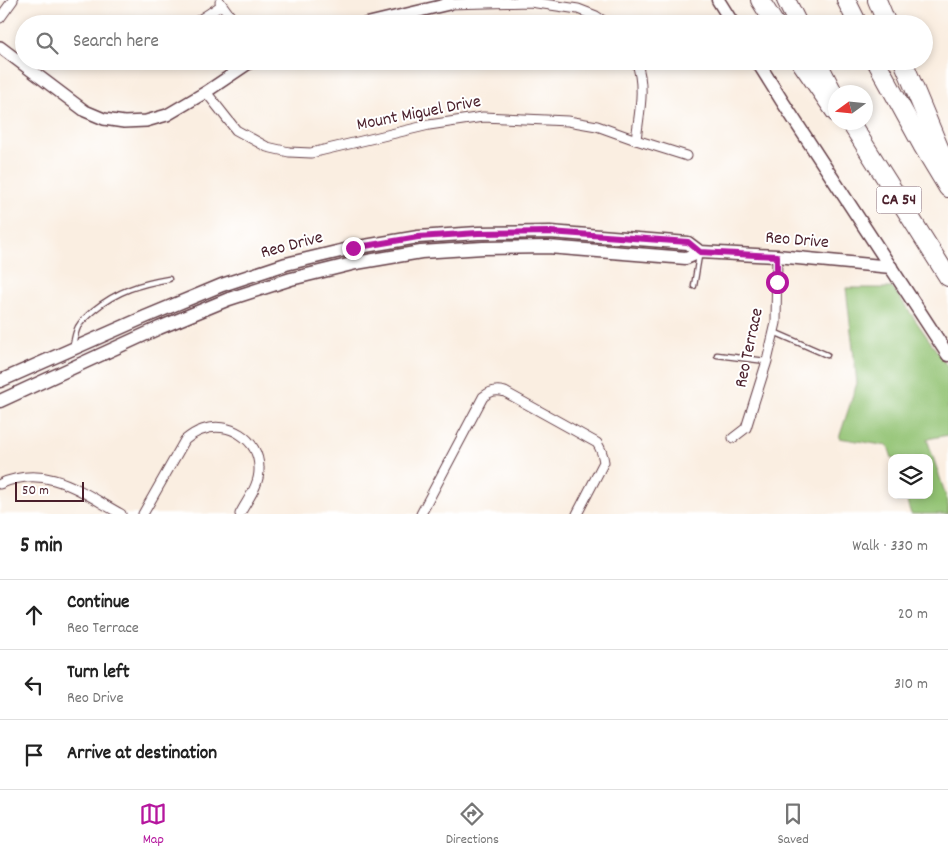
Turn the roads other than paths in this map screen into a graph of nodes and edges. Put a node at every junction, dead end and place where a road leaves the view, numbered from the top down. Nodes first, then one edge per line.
1 (13, 0) edge
2 (718, 0) edge
3 (760, 0) edge
4 (786, 0) edge
5 (846, 0) edge
6 (877, 0) edge
7 (221, 2) edge
8 (449, 2) edge
9 (204, 15) edge
10 (230, 15) edge
11 (399, 15) edge
12 (593, 15) edge
13 (727, 15) edge
14 (769, 15) edge
15 (794, 15) edge
16 (854, 15) edge
17 (883, 15) edge
18 (0, 18) edge
19 (0, 47) edge
20 (15, 58) edge
21 (31, 70) edge
22 (239, 70) edge
23 (639, 70) edge
24 (763, 70) edge
25 (806, 70) edge
26 (822, 70) edge
27 (881, 70) edge
28 (906, 70) edge
29 (829, 85) edge
30 (206, 92) junction
31 (828, 101) edge
32 (848, 130) edge
33 (855, 130) edge
34 (636, 140) junction
35 (687, 156) dead end
36 (948, 169) edge
37 (948, 188) edge
38 (924, 240) junction
39 (700, 252) junction
40 (777, 256) junction
41 (890, 267) junction
42 (948, 277) edge
43 (169, 279) dead end
44 (694, 286) dead end
45 (774, 332) junction
46 (73, 350) junction
47 (717, 355) dead end
48 (827, 355) dead end
49 (948, 355) edge
50 (768, 361) junction
51 (0, 381) edge
52 (0, 401) edge
53 (733, 438) dead end
54 (0, 484) edge
55 (121, 514) edge
56 (144, 514) edge
57 (240, 514) edge
58 (421, 514) edge
59 (578, 514) edge

1 - 18 street
2 - 13 main road
3 - 14 highway
4 - 15 highway
5 - 16 highway
6 - 17 highway
7 - 9 street
7 - 10 street
8 - 11 street
8 - 12 street
19 - 20 street
21 - 30 street
22 - 30 street
23 - 34 street
24 - 41 main road
25 - 31 highway
26 - 29 highway
27 - 37 highway, CA 54
28 - 36 highway
30 - 34 street, Mount Miguel Drive
32 - 38 highway
33 - 38 highway, CA 54
34 - 35 street, Mount Miguel Drive
38 - 42 highway, CA 54
39 - 40 main road, Reo Drive
39 - 44 lane
39 - 46 main road, Reo Drive
39 - 52 main road, Reo Drive
40 - 41 main road, Reo Drive
40 - 45 street, Reo Terrace
41 - 49 main road
43 - 46 lane
45 - 48 lane
45 - 50 street, Reo Terrace
46 - 51 main road, Reo Drive
47 - 50 lane
50 - 53 street, Reo Terrace
54 - 55 street
56 - 57 street
58 - 59 street

